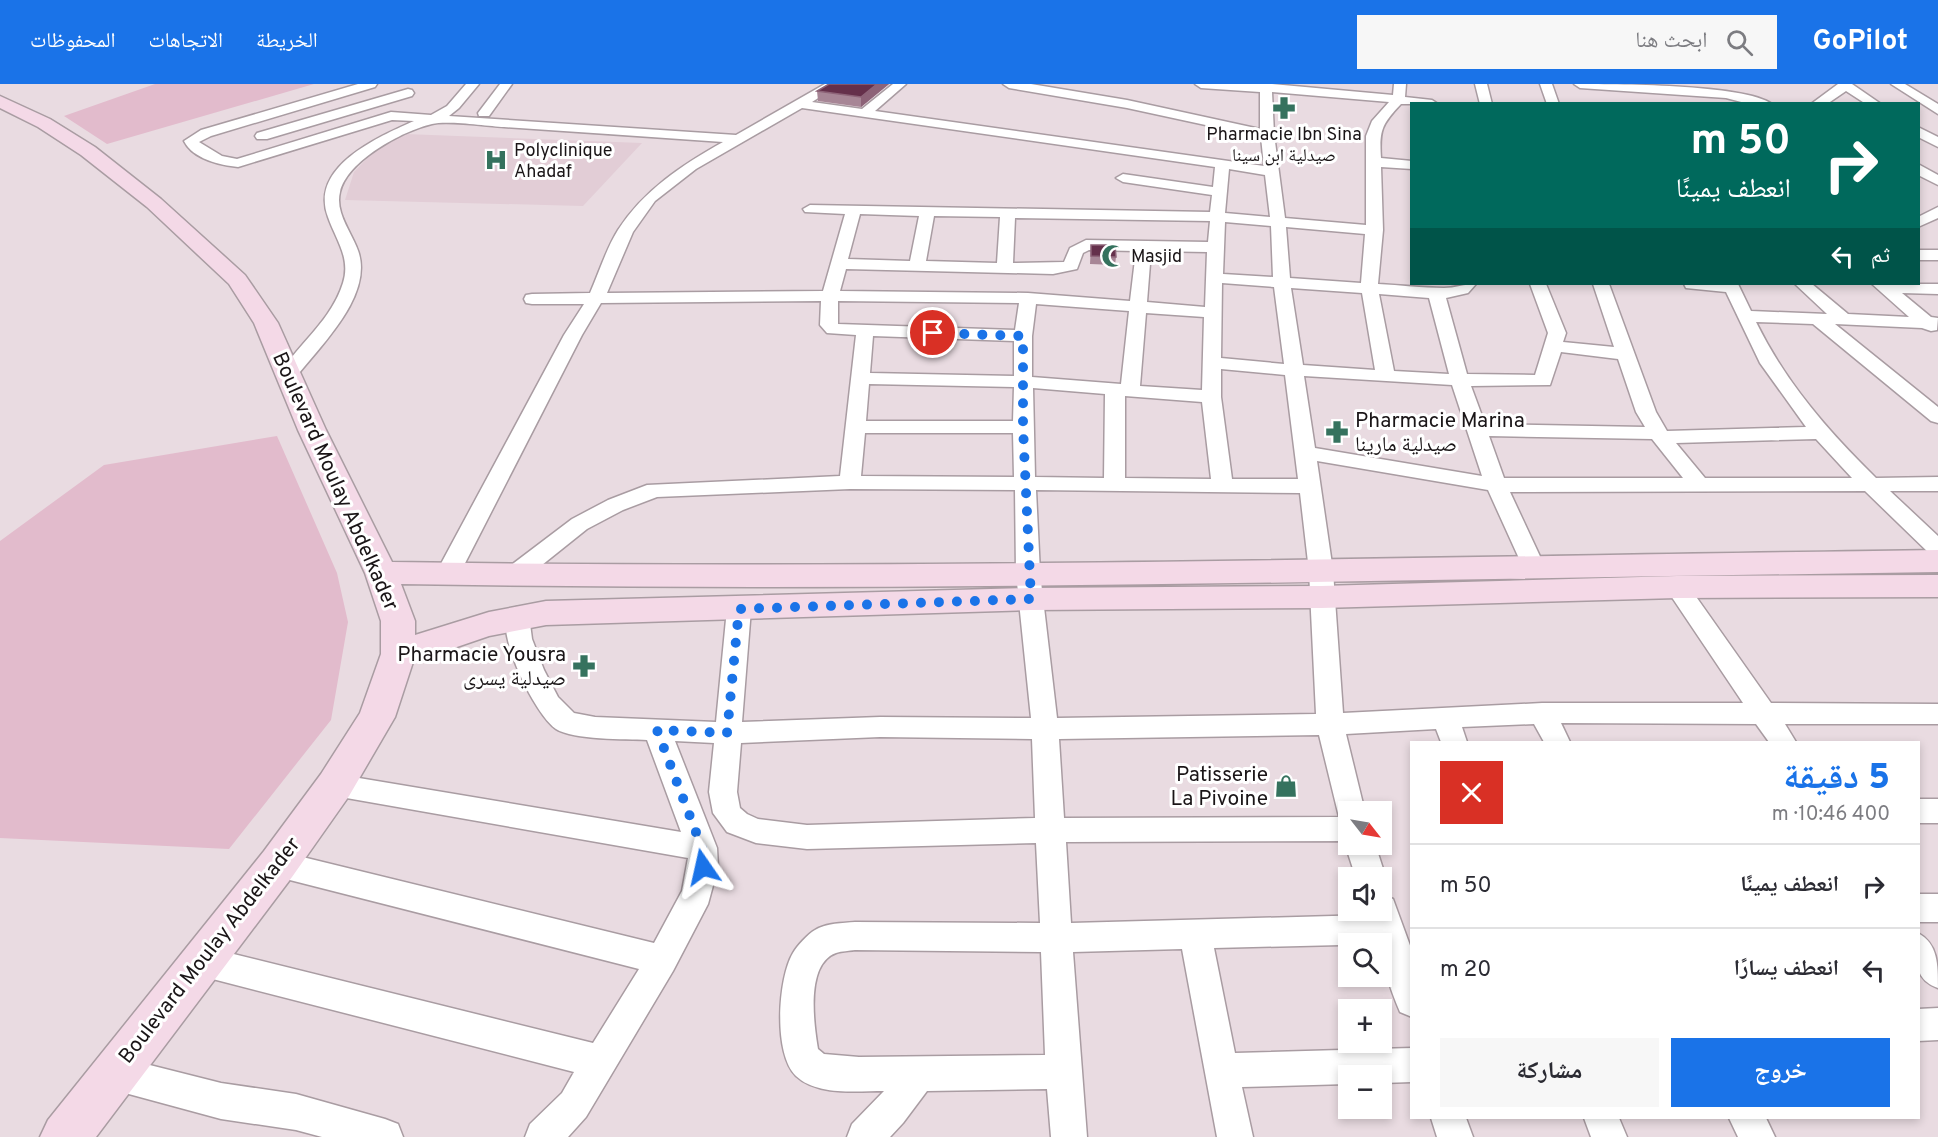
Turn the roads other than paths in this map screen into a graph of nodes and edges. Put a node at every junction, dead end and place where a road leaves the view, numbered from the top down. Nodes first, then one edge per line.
1 (325, 84) edge
2 (370, 84) edge
3 (473, 84) edge
4 (506, 84) edge
5 (834, 84) edge
6 (900, 84) edge
7 (1009, 84) edge
8 (1088, 84) edge
9 (1200, 84) edge
10 (1481, 84) edge
11 (1546, 84) edge
12 (1580, 84) edge
13 (1897, 84) edge
14 (1604, 85) edge
15 (1845, 85) edge
16 (1267, 86) edge
17 (412, 88) edge
18 (1365, 90) edge
19 (1400, 91) edge
20 (343, 92) junction
21 (1766, 100) edge
22 (0, 101) edge
23 (1417, 102) edge
24 (1486, 102) edge
25 (1551, 102) edge
26 (1614, 102) edge
27 (1820, 102) edge
28 (1872, 102) edge
29 (368, 104) junction
30 (801, 104) junction
31 (1126, 104) junction
32 (1938, 110) edge
33 (448, 111) junction
34 (484, 113) junction
35 (866, 113) junction
36 (391, 116) junction
37 (434, 118) junction
38 (1920, 120) edge
39 (1938, 120) edge
40 (239, 123) junction
41 (756, 130) junction
42 (1920, 132) edge
43 (1267, 134) junction
44 (262, 136) junction
45 (738, 139) junction
46 (1936, 141) edge
47 (288, 149) junction
48 (1124, 149) junction
49 (1920, 160) edge
50 (1938, 161) edge
51 (1376, 162) junction
52 (1222, 164) junction
53 (1410, 165) edge
54 (1920, 169) edge
55 (1270, 171) junction
56 (1123, 178) junction
57 (1938, 181) edge
58 (1218, 192) junction
59 (1920, 206) edge
60 (810, 209) dead end
61 (854, 209) junction
62 (927, 211) junction
63 (1008, 212) junction
64 (1938, 212) edge
65 (1120, 214) junction
66 (1218, 217) junction
67 (1278, 221) junction
68 (1920, 222) edge
69 (1375, 230) junction
70 (1144, 246) junction
71 (1215, 248) junction
72 (1920, 255) edge
73 (1938, 255) edge
74 (840, 264) junction
75 (917, 265) junction
76 (1005, 267) junction
77 (1053, 269) junction
78 (1215, 278) junction
79 (1282, 281) junction
80 (1467, 285) edge
81 (1538, 285) edge
82 (1601, 285) edge
83 (1712, 285) edge
84 (1804, 285) edge
85 (1731, 286) edge
86 (1883, 286) edge
87 (1368, 287) junction
88 (1938, 289) edge
89 (1436, 293) junction
90 (830, 296) junction
91 (596, 297) junction
92 (1028, 298) junction
93 (532, 299) dead end
94 (1052, 300) junction
95 (1138, 307) junction
96 (1214, 313) junction
97 (1746, 316) junction
98 (1843, 319) junction
99 (1819, 320) junction
100 (1935, 326) edge
101 (865, 331) junction
102 (1023, 336) junction
103 (1554, 346) junction
104 (1625, 354) junction
105 (1212, 363) junction
106 (1295, 370) junction
107 (289, 373) junction
108 (1386, 377) junction
109 (861, 378) junction
110 (1460, 381) junction
111 (1025, 382) junction
112 (1123, 391) junction
113 (1211, 397) junction
114 (1938, 417) edge
115 (856, 427) junction
116 (1023, 427) junction
117 (1478, 430) junction
118 (1823, 433) junction
119 (1659, 435) junction
120 (1306, 453) junction
121 (850, 482) junction
122 (1026, 482) junction
123 (1114, 484) junction
124 (1222, 484) junction
125 (1496, 484) junction
126 (1699, 484) junction
127 (1872, 484) junction
128 (1938, 484) edge
129 (1311, 486) junction
130 (1938, 549) edge
131 (1938, 561) edge
132 (1533, 565) junction
133 (381, 573) junction
134 (448, 573) junction
135 (514, 574) junction
136 (1321, 584) junction
137 (1029, 586) junction
138 (1938, 586) edge
139 (1677, 587) junction
140 (739, 609) junction
141 (517, 616) junction
142 (398, 654) junction
143 (1542, 713) junction
144 (1765, 713) junction
145 (1938, 714) edge
146 (1330, 724) junction
147 (1045, 729) junction
148 (657, 730) junction
149 (1449, 731) edge
150 (727, 733) junction
151 (1556, 741) edge
152 (1782, 741) edge
153 (335, 785) junction
154 (1348, 801) edge
155 (1920, 811) edge
156 (1938, 811) edge
157 (1338, 828) edge
158 (1052, 830) junction
159 (702, 848) junction
160 (278, 864) junction
161 (1920, 908) edge
162 (1938, 908) edge
163 (1358, 921) edge
164 (1386, 921) edge
165 (1195, 933) junction
166 (1057, 938) junction
167 (1920, 950) edge
168 (662, 960) junction
169 (201, 961) junction
170 (1938, 973) edge
171 (1410, 995) edge
172 (1920, 1024) edge
173 (1938, 1024) edge
174 (602, 1062) junction
175 (1410, 1065) edge
176 (1223, 1070) junction
177 (921, 1072) junction
178 (1063, 1072) junction
179 (114, 1073) junction
180 (1449, 1119) edge
181 (1602, 1119) edge
182 (1748, 1119) edge
183 (65, 1137) edge
184 (385, 1137) edge
185 (543, 1137) edge
186 (865, 1137) edge
187 (1069, 1137) edge
188 (1235, 1137) edge
189 (1455, 1137) edge
190 (1609, 1137) edge
191 (1757, 1137) edge

1 - 20 street
2 - 20 street
3 - 33 street
4 - 34 street
5 - 30 street
6 - 35 street
7 - 31 street
8 - 31 street
9 - 16 street
10 - 24 street
11 - 25 street
12 - 14 street
13 - 32 street
14 - 21 street
14 - 26 street
15 - 27 street
15 - 28 street
16 - 18 street
16 - 43 street
17 - 29 street
17 - 36 street
18 - 19 street
19 - 23 street
19 - 51 street
20 - 29 street
20 - 40 street
22 - 107 street, Boulevard Moulay Abdelkader
29 - 36 street
29 - 44 street
30 - 35 street
30 - 41 street
31 - 43 street
33 - 34 street
33 - 37 street
34 - 41 street
35 - 48 street
36 - 37 street
36 - 47 street
37 - 45 street
37 - 107 street
38 - 39 street
40 - 44 street
40 - 47 street
41 - 45 street
42 - 46 street
43 - 55 street
44 - 47 street
45 - 91 street
48 - 52 street
48 - 56 street
49 - 50 street
51 - 53 street
51 - 69 street
52 - 55 street
52 - 58 street
54 - 57 street
55 - 67 street
56 - 58 street
56 - 65 street
58 - 66 street
59 - 64 street
60 - 61 street
61 - 62 street
61 - 74 street
62 - 63 street
62 - 75 street
63 - 65 street
63 - 76 street
64 - 68 street
65 - 66 street
66 - 67 street
66 - 71 street
67 - 69 street
67 - 79 street
69 - 87 street
70 - 71 street
70 - 77 street
70 - 95 street
71 - 78 street
72 - 73 street
74 - 75 street
74 - 90 street
75 - 76 street
76 - 77 street
77 - 94 street
78 - 79 street
78 - 96 street
79 - 87 street
79 - 106 street
80 - 89 street
81 - 103 street
82 - 104 street
83 - 85 street
84 - 98 street
85 - 97 street
86 - 88 street
86 - 100 street
87 - 89 street
87 - 108 street
89 - 110 street
90 - 91 street
90 - 92 street
90 - 101 street
91 - 93 street
91 - 134 street
92 - 94 street
92 - 102 street
94 - 95 street
95 - 96 street
95 - 112 street
96 - 105 street
97 - 99 street
97 - 118 street
98 - 99 street
98 - 100 street
99 - 114 street
101 - 102 street
101 - 109 street
102 - 111 street
103 - 104 street
103 - 110 street
104 - 119 street
105 - 106 street
105 - 113 street
106 - 108 street
106 - 120 street
107 - 133 street, Boulevard Moulay Abdelkader
108 - 110 street
109 - 111 street
109 - 115 street
110 - 117 street
111 - 112 street
111 - 116 street
112 - 113 street
112 - 123 street
113 - 124 street
115 - 116 street
115 - 121 street
116 - 122 street
117 - 119 street
117 - 125 street
118 - 119 street
118 - 127 street
119 - 126 street
120 - 125 street
120 - 129 street
121 - 122 street
121 - 135 street
122 - 123 street
122 - 137 street
123 - 124 street
124 - 129 street
125 - 126 street
125 - 132 street
126 - 127 street
127 - 128 street
127 - 130 street
129 - 136 street
131 - 132 street
132 - 136 street
133 - 134 street
133 - 142 street, Boulevard Moulay Abdelkader
134 - 135 street
135 - 137 street
136 - 137 street
136 - 139 street
136 - 146 street
137 - 140 street
137 - 147 street
138 - 139 street
139 - 144 street
140 - 141 street
140 - 150 street
141 - 142 street
141 - 148 street
142 - 153 street, Boulevard Moulay Abdelkader
143 - 144 street
143 - 149 street
143 - 151 street
144 - 145 street
144 - 152 street
146 - 147 street
146 - 149 street
146 - 154 street
147 - 150 street
147 - 158 street
148 - 150 street
148 - 159 street
150 - 158 street
153 - 159 street
153 - 160 street, Boulevard Moulay Abdelkader
155 - 156 street
157 - 158 street
158 - 166 street
159 - 168 street
160 - 168 street
160 - 169 street, Boulevard Moulay Abdelkader
161 - 162 street
163 - 165 street
164 - 171 street
165 - 166 street
165 - 176 street
166 - 177 street
166 - 178 street
167 - 170 street
168 - 174 street
169 - 174 street
169 - 179 street, Boulevard Moulay Abdelkader
172 - 173 street
174 - 185 street
175 - 176 street
176 - 188 street
177 - 178 street
177 - 186 street
178 - 187 street
179 - 183 street, Boulevard Moulay Abdelkader
179 - 184 street
180 - 189 street
181 - 190 street
182 - 191 street

